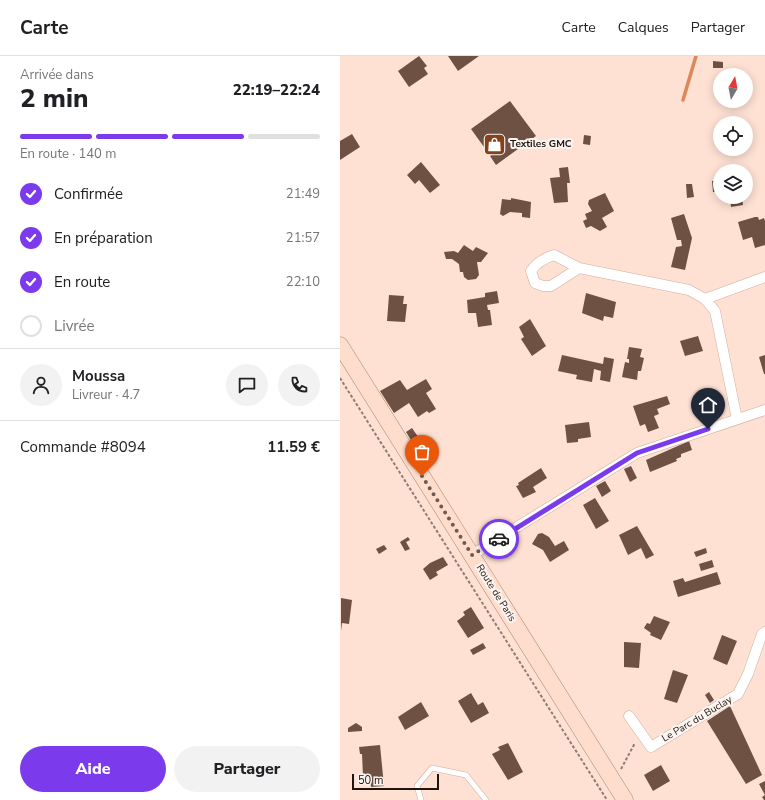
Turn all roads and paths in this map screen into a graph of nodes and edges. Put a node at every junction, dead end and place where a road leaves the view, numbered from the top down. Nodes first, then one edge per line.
1 (579, 268) dead end
2 (765, 277) edge
3 (706, 299) junction
4 (341, 348) edge
5 (340, 378) edge
6 (765, 410) edge
7 (736, 419) junction
8 (472, 555) junction
9 (765, 632) edge
10 (629, 716) dead end
11 (641, 733) junction
12 (614, 780) junction
13 (421, 800) edge
14 (486, 800) edge
15 (607, 800) edge
16 (625, 800) edge

1 - 3 street
2 - 3 street
3 - 7 street
4 - 8 main road, Route de Paris
5 - 15 path, Route de Paris
6 - 7 street
7 - 8 street
8 - 12 main road, Route de Paris
9 - 11 street, Le Parc du Buclay
10 - 11 street, Le Parc du Buclay
11 - 12 path
12 - 16 main road, Route de Paris
13 - 14 lane

